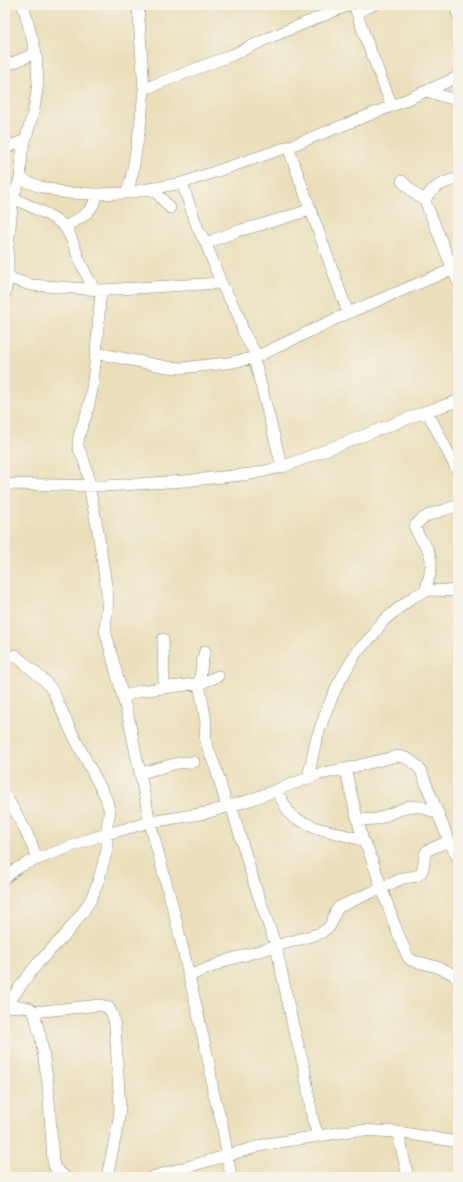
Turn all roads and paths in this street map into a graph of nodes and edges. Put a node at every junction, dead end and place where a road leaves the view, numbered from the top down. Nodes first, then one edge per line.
1 (22, 5) edge
2 (138, 5) edge
3 (373, 5) edge
4 (455, 5) edge
5 (353, 7) edge
6 (458, 14) edge
7 (36, 53) junction
8 (5, 66) edge
9 (458, 78) edge
10 (144, 89) junction
11 (426, 90) junction
12 (458, 100) edge
13 (392, 106) junction
14 (25, 140) junction
15 (288, 147) junction
16 (5, 148) edge
17 (22, 158) junction
18 (458, 178) edge
19 (20, 179) junction
20 (402, 181) dead end
21 (182, 183) junction
22 (149, 189) junction
23 (127, 193) junction
24 (97, 194) junction
25 (13, 197) junction
26 (425, 201) junction
27 (170, 208) dead end
28 (310, 210) junction
29 (65, 228) junction
30 (206, 243) junction
31 (7, 248) edge
32 (453, 269) junction
33 (8, 274) junction
34 (458, 282) edge
35 (221, 283) junction
36 (98, 290) junction
37 (5, 294) edge
38 (348, 313) junction
39 (96, 353) junction
40 (254, 358) junction
41 (458, 401) edge
42 (427, 411) junction
43 (282, 467) junction
44 (458, 472) edge
45 (5, 484) edge
46 (89, 486) junction
47 (458, 505) edge
48 (425, 591) junction
49 (458, 591) edge
50 (163, 640) dead end
51 (206, 650) dead end
52 (15, 655) dead end
53 (218, 676) dead end
54 (199, 683) junction
55 (164, 687) junction
56 (123, 697) junction
57 (194, 762) dead end
58 (345, 769) junction
59 (141, 773) junction
60 (308, 778) junction
61 (276, 790) junction
62 (5, 795) edge
63 (229, 806) junction
64 (439, 814) junction
65 (358, 820) junction
66 (150, 822) junction
67 (108, 834) junction
68 (363, 841) junction
69 (449, 841) junction
70 (37, 858) junction
71 (458, 858) edge
72 (5, 878) edge
73 (381, 888) junction
74 (276, 946) junction
75 (189, 976) junction
76 (458, 978) edge
77 (5, 1007) edge
78 (34, 1012) junction
79 (398, 1132) junction
80 (318, 1135) junction
81 (458, 1142) edge
82 (227, 1155) junction
83 (65, 1177) edge
84 (107, 1177) edge
85 (152, 1177) edge
86 (231, 1177) edge
87 (408, 1177) edge

1 - 7 street
2 - 10 street
3 - 5 street
4 - 6 street
5 - 10 street
5 - 13 street
7 - 8 street
7 - 14 street
9 - 11 street
10 - 23 street
11 - 12 street
11 - 13 street
13 - 15 street
14 - 16 street
14 - 17 street
15 - 21 street
15 - 28 street
16 - 17 street
17 - 19 street
18 - 26 street
19 - 24 street
19 - 25 street
20 - 26 street
21 - 22 street
21 - 30 street
22 - 23 street
22 - 27 street
23 - 24 street
24 - 29 street
25 - 29 street
25 - 31 street
26 - 32 street
28 - 30 street
28 - 38 street
29 - 36 street
30 - 35 street
31 - 33 street
32 - 34 street
32 - 38 street
33 - 36 street
33 - 37 street
35 - 36 street
35 - 40 street
36 - 39 street
38 - 40 street
39 - 40 street
39 - 46 street
40 - 43 street
41 - 42 street
42 - 43 street
42 - 44 street
43 - 46 street
45 - 46 street
46 - 56 street
47 - 48 street
48 - 49 street
48 - 60 street
50 - 55 street
51 - 54 street
52 - 67 street
53 - 54 street
54 - 55 street
54 - 63 street
55 - 56 street
56 - 59 street
57 - 59 street
58 - 60 street
58 - 64 street
58 - 65 street
59 - 66 street
60 - 61 street
61 - 63 street
61 - 68 street
62 - 70 street
63 - 66 street
63 - 74 street
64 - 65 street
64 - 69 street
65 - 68 street
66 - 67 street
66 - 75 street
67 - 70 street
67 - 77 street
68 - 73 street
69 - 71 street
69 - 73 street
70 - 72 street
73 - 74 street
73 - 76 street
74 - 75 street
74 - 80 street
75 - 82 street
77 - 78 street
78 - 83 street
78 - 84 street
79 - 80 street
79 - 81 street
79 - 87 street
80 - 82 street
82 - 85 street
82 - 86 street

